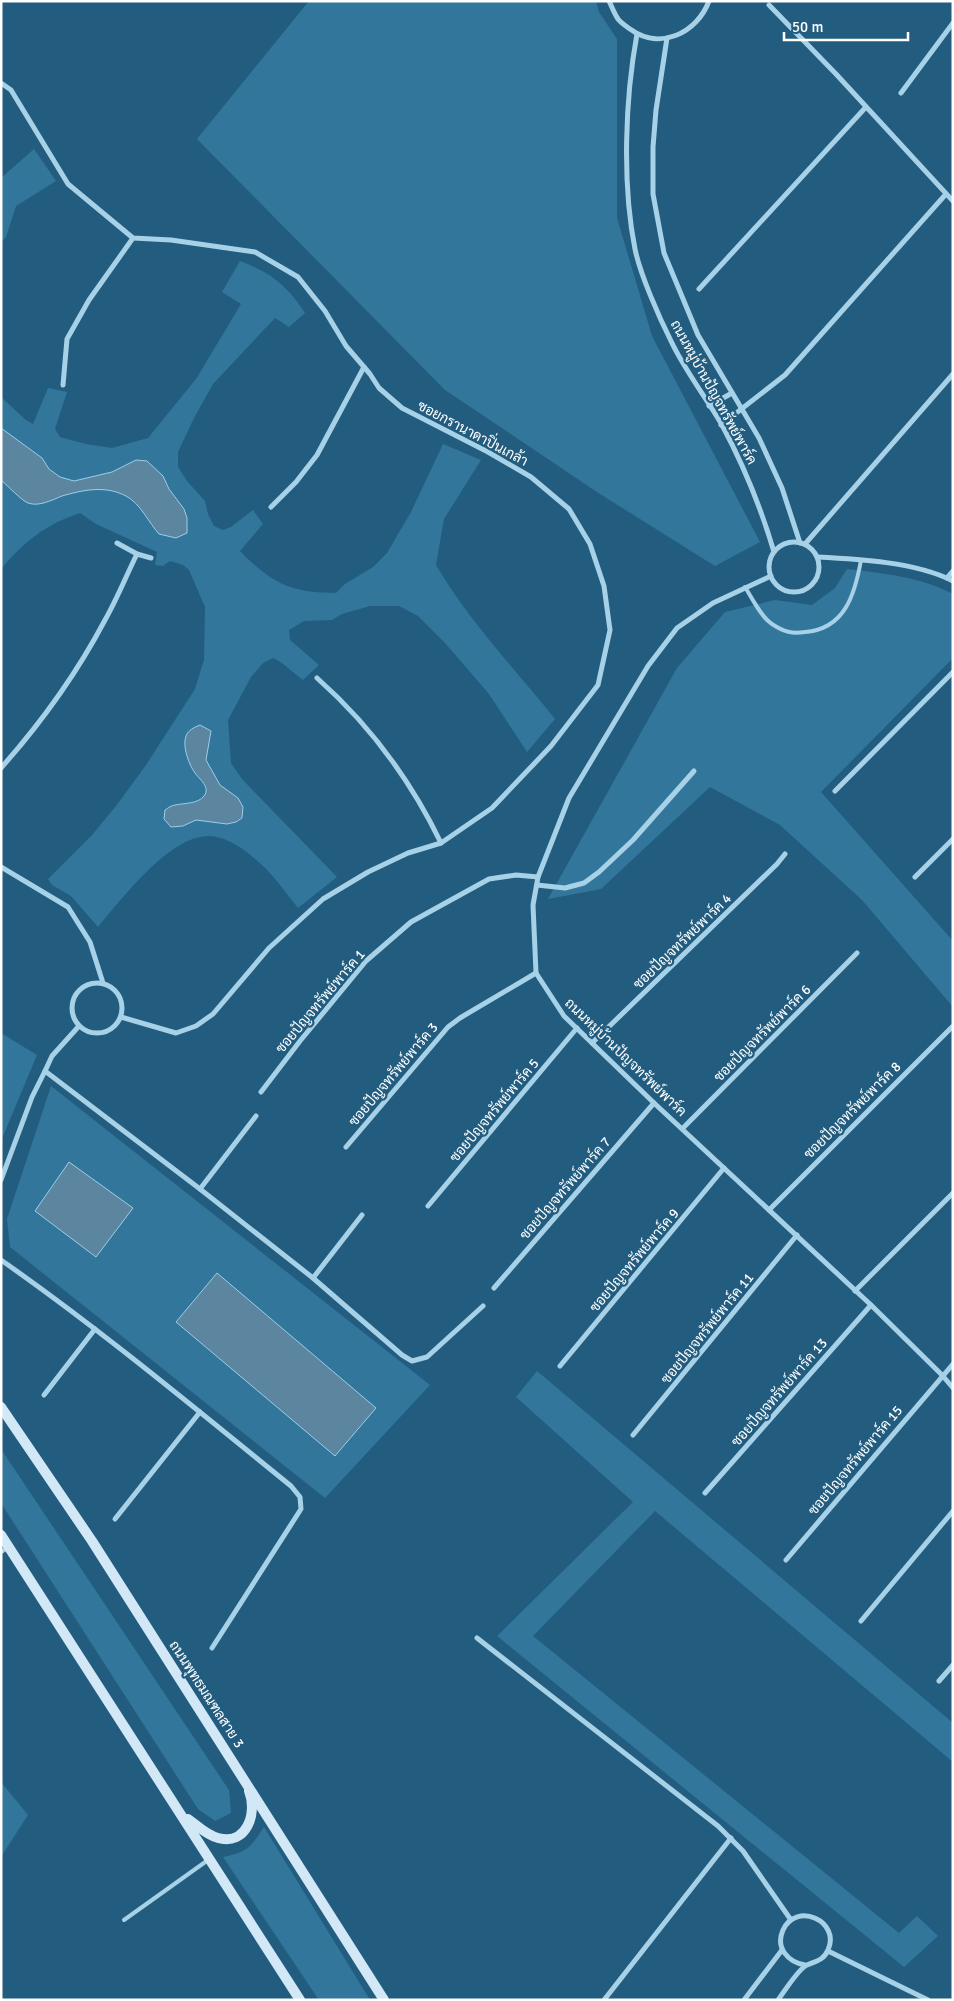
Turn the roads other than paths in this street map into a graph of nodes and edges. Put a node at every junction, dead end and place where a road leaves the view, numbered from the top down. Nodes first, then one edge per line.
1 (609, 1) edge
2 (709, 1) edge
3 (769, 5) dead end
4 (953, 23) edge
5 (637, 34) junction
6 (667, 38) junction
7 (1, 83) edge
8 (901, 93) dead end
9 (866, 107) junction
10 (946, 194) junction
11 (953, 201) edge
12 (133, 238) junction
13 (699, 289) dead end
14 (364, 367) junction
15 (953, 374) edge
16 (62, 385) dead end
17 (732, 393) junction
18 (709, 406) junction
19 (743, 409) junction
20 (721, 424) junction
21 (271, 507) dead end
22 (116, 543) dead end
23 (803, 543) junction
24 (774, 552) junction
25 (137, 554) junction
26 (817, 557) junction
27 (151, 558) dead end
28 (861, 560) junction
29 (953, 571) edge
30 (771, 576) junction
31 (947, 578) junction
32 (953, 581) edge
33 (745, 587) junction
34 (953, 672) edge
35 (317, 678) dead end
36 (1, 768) edge
37 (694, 772) dead end
38 (836, 791) dead end
39 (953, 839) edge
40 (441, 843) junction
41 (785, 854) dead end
42 (1, 867) edge
43 (915, 876) dead end
44 (538, 877) junction
45 (537, 884) junction
46 (857, 953) dead end
47 (536, 973) junction
48 (103, 983) junction
49 (121, 1017) junction
50 (79, 1026) junction
51 (952, 1027) edge
52 (577, 1028) junction
53 (592, 1043) junction
54 (45, 1071) junction
55 (261, 1092) dead end
56 (654, 1103) junction
57 (256, 1116) dead end
58 (683, 1128) junction
59 (346, 1146) dead end
60 (724, 1168) junction
61 (1, 1180) edge
62 (200, 1189) junction
63 (953, 1193) edge
64 (428, 1206) dead end
65 (769, 1210) junction
66 (362, 1214) dead end
67 (797, 1235) junction
68 (1, 1260) edge
69 (313, 1278) junction
70 (494, 1288) dead end
71 (855, 1291) junction
72 (483, 1306) dead end
73 (871, 1306) junction
74 (95, 1329) junction
75 (953, 1364) edge
76 (560, 1366) dead end
77 (942, 1374) junction
78 (953, 1388) edge
79 (44, 1395) dead end
80 (1, 1407) edge
81 (200, 1412) junction
82 (633, 1435) dead end
83 (705, 1494) dead end
84 (953, 1511) edge
85 (116, 1519) dead end
86 (1, 1535) edge
87 (5, 1549) edge
88 (786, 1560) dead end
89 (861, 1621) dead end
90 (477, 1638) dead end
91 (212, 1648) dead end
92 (953, 1665) edge
93 (939, 1681) dead end
94 (243, 1776) junction
95 (181, 1814) junction
96 (731, 1838) junction
97 (210, 1859) junction
98 (124, 1920) dead end
99 (791, 1920) junction
100 (782, 1950) junction
101 (828, 1950) junction
102 (806, 1965) junction
103 (300, 2000) edge
104 (384, 2000) edge
105 (604, 2000) edge
106 (744, 2000) edge
107 (778, 2000) edge
108 (928, 2000) edge

1 - 5 street
2 - 6 street
3 - 9 street
4 - 8 street
5 - 6 street
5 - 18 street, ถนนหมู่บ้านปัญจทรัพย์พาร์ค
6 - 17 street, ถนนหมู่บ้านปัญจทรัพย์พาร์ค
7 - 12 street
9 - 10 street
9 - 13 street
10 - 11 street
10 - 19 street
12 - 14 street, ซอยกรานาดาปิ่นเกล้า
12 - 16 street
14 - 21 street
14 - 40 street, ซอยกรานาดาปิ่นเกล้า
15 - 23 street
17 - 18 street
17 - 19 street, ถนนหมู่บ้านปัญจทรัพย์พาร์ค
18 - 20 street, ถนนหมู่บ้านปัญจทรัพย์พาร์ค
19 - 20 street
19 - 23 street, ถนนหมู่บ้านปัญจทรัพย์พาร์ค
20 - 24 street, ถนนหมู่บ้านปัญจทรัพย์พาร์ค
22 - 25 street
23 - 24 street
23 - 26 street, ถนนหมู่บ้านปัญจทรัพย์พาร์ค
24 - 30 street, ถนนหมู่บ้านปัญจทรัพย์พาร์ค
25 - 27 street
25 - 36 street
26 - 28 street
26 - 30 street
28 - 31 street
28 - 33 lane
29 - 31 street
30 - 33 street
31 - 32 street
33 - 44 street
34 - 38 street
35 - 40 street
37 - 45 street
39 - 43 street
40 - 49 street, ซอยกรานาดาปิ่นเกล้า
41 - 53 street, ซอยปัญจทรัพย์พาร์ค 4
42 - 48 street
44 - 45 street
44 - 55 street, ซอยปัญจทรัพย์พาร์ค 1
45 - 47 street
46 - 58 street, ซอยปัญจทรัพย์พาร์ค 6
47 - 52 street, ถนนหมู่บ้านปัญจทรัพย์พาร์ค
47 - 59 street, ซอยปัญจทรัพย์พาร์ค 3
48 - 49 street
48 - 50 street
49 - 50 street
50 - 54 street
51 - 65 street, ซอยปัญจทรัพย์พาร์ค 8
52 - 53 street, ถนนหมู่บ้านปัญจทรัพย์พาร์ค
52 - 64 street, ซอยปัญจทรัพย์พาร์ค 5
53 - 56 street, ถนนหมู่บ้านปัญจทรัพย์พาร์ค
54 - 61 street
54 - 62 street
56 - 58 street, ถนนหมู่บ้านปัญจทรัพย์พาร์ค
56 - 70 street, ซอยปัญจทรัพย์พาร์ค 7
57 - 62 street
58 - 60 street, ถนนหมู่บ้านปัญจทรัพย์พาร์ค
60 - 65 street, ถนนหมู่บ้านปัญจทรัพย์พาร์ค
60 - 76 street, ซอยปัญจทรัพย์พาร์ค 9
62 - 69 street
63 - 71 street
65 - 67 street, ถนนหมู่บ้านปัญจทรัพย์พาร์ค
66 - 69 street
67 - 71 street, ถนนหมู่บ้านปัญจทรัพย์พาร์ค
67 - 82 street, ซอยปัญจทรัพย์พาร์ค 11
68 - 74 street
69 - 72 street
71 - 73 street, ถนนหมู่บ้านปัญจทรัพย์พาร์ค
73 - 77 street, ถนนหมู่บ้านปัญจทรัพย์พาร์ค
73 - 83 street, ซอยปัญจทรัพย์พาร์ค 13
74 - 79 street
74 - 81 street
75 - 77 street, ซอยปัญจทรัพย์พาร์ค 15
77 - 78 street, ถนนหมู่บ้านปัญจทรัพย์พาร์ค
77 - 88 street, ซอยปัญจทรัพย์พาร์ค 15
80 - 94 main road, ถนนพุทธมณฑลสาย 3
81 - 85 street
81 - 91 street
84 - 89 street
86 - 87 main road
87 - 95 main road
90 - 96 street
92 - 93 street
94 - 95 main road
94 - 104 main road, ถนนพุทธมณฑลสาย 3
95 - 97 main road
96 - 99 street
96 - 105 street
97 - 98 lane
97 - 103 main road
99 - 100 street
99 - 101 street
100 - 102 street
100 - 106 street
101 - 102 street
101 - 108 street
102 - 107 street

